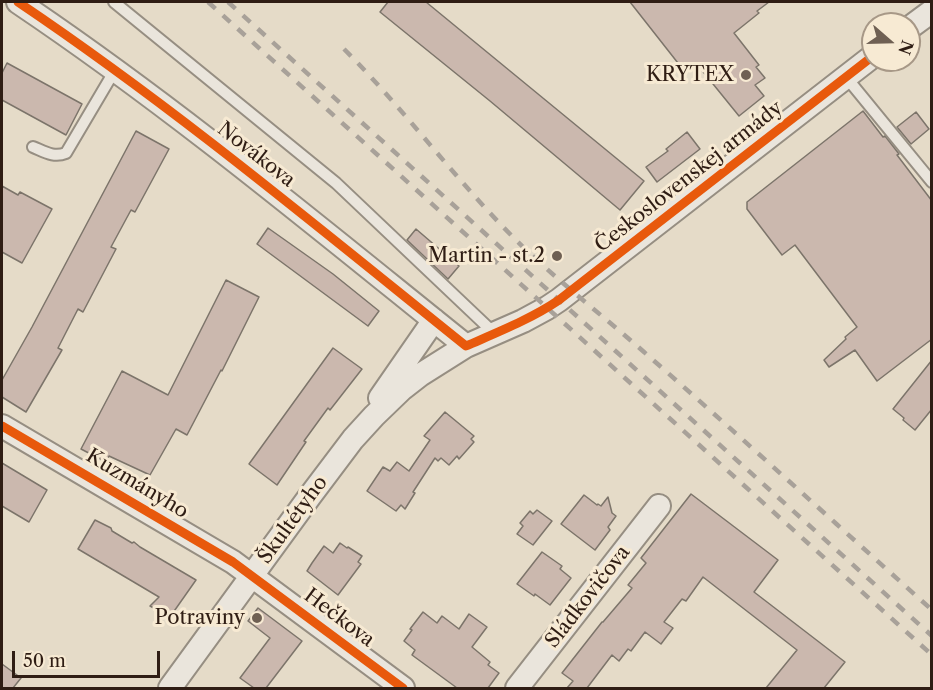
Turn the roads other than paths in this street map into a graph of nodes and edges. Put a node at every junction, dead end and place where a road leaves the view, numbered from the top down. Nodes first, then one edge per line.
1 (18, 2) edge
2 (114, 2) edge
3 (861, 65) edge
4 (115, 70) junction
5 (846, 77) junction
6 (33, 147) dead end
7 (932, 182) edge
8 (434, 320) junction
9 (523, 321) joint
10 (495, 333) junction
11 (466, 346) junction
12 (2, 426) edge
13 (353, 439) junction
14 (659, 506) dead end
15 (253, 576) junction
16 (170, 688) edge
17 (403, 688) edge
18 (517, 688) edge

1 - 4 street, Novákova
2 - 10 lane
3 - 5 street, Československej armády
4 - 6 lane
4 - 8 street, Novákova
5 - 7 lane
5 - 9 street, Československej armády
8 - 11 street, Novákova
8 - 13 street, Škultétyho
9 - 10 street, Škultétyho
10 - 11 street, Škultétyho
11 - 13 street, Škultétyho
12 - 15 street, Kuzmányho
13 - 15 street, Škultétyho
14 - 18 street, Sládkovičova
15 - 16 street, Škultétyho
15 - 17 street, Hečkova

